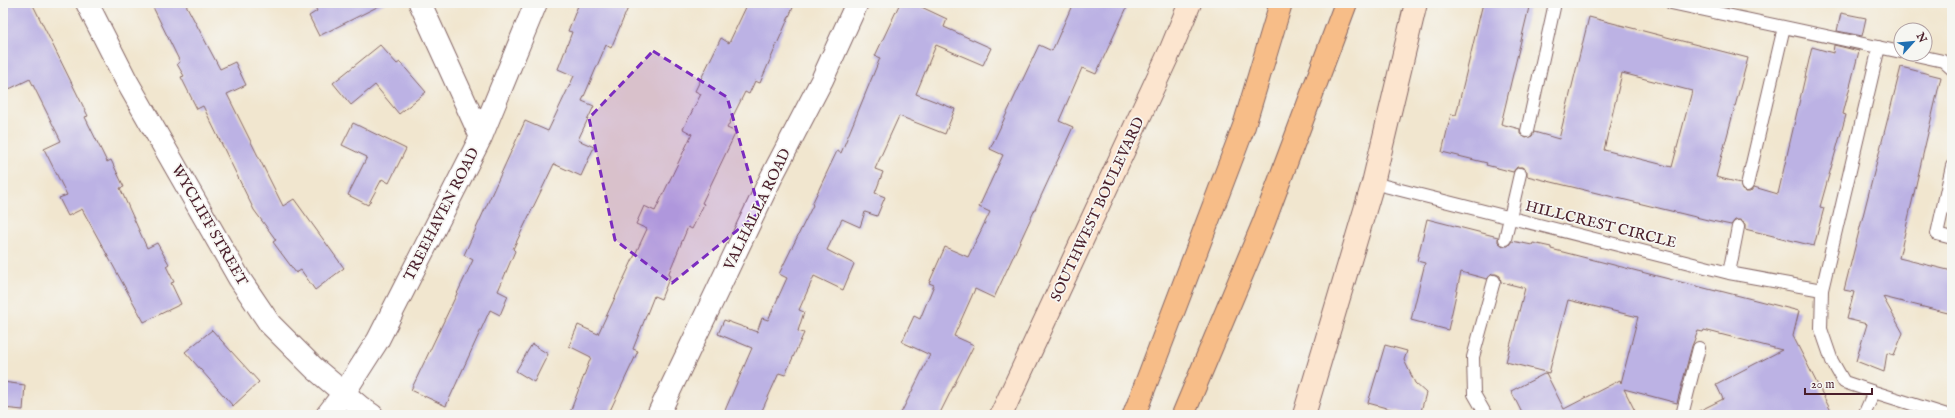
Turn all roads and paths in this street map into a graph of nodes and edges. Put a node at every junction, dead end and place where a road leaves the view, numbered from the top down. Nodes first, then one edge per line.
1 (87, 3) edge
2 (420, 3) edge
3 (536, 3) edge
4 (857, 3) edge
5 (1190, 3) edge
6 (1281, 3) edge
7 (1346, 3) edge
8 (1416, 3) edge
9 (1555, 3) edge
10 (1671, 3) edge
11 (1784, 27) junction
12 (1879, 47) junction
13 (1893, 50) edge
14 (1933, 59) edge
15 (1952, 70) edge
16 (1527, 131) dead end
17 (481, 137) junction
18 (1952, 166) edge
19 (1520, 174) dead end
20 (1373, 183) junction
21 (1747, 185) dead end
22 (1510, 218) junction
23 (1738, 227) dead end
24 (1952, 238) edge
25 (1504, 239) dead end
26 (1729, 273) junction
27 (1494, 281) dead end
28 (1822, 290) junction
29 (1699, 348) dead end
30 (1874, 392) junction
31 (344, 393) junction
32 (327, 415) edge
33 (372, 415) edge
34 (658, 415) edge
35 (1001, 415) edge
36 (1134, 415) edge
37 (1183, 415) edge
38 (1304, 415) edge
39 (1486, 415) edge
40 (1682, 415) edge
41 (1864, 415) edge
42 (1947, 415) edge

1 - 31 street, WYCLIFF STREET
2 - 17 street
3 - 17 street, TREEHAVEN ROAD
4 - 34 street, VALHALLA ROAD
5 - 35 main road, SOUTHWEST BOULEVARD
6 - 36 highway
7 - 37 highway
8 - 20 main road
9 - 16 lane
10 - 11 lane
11 - 12 lane
11 - 21 lane
12 - 13 lane
12 - 28 lane
14 - 15 lane
17 - 31 street, TREEHAVEN ROAD
18 - 24 lane
19 - 22 lane
20 - 22 lane, HILLCREST CIRCLE
20 - 38 main road
22 - 25 lane
22 - 26 lane, HILLCREST CIRCLE
23 - 26 lane
26 - 28 lane, HILLCREST CIRCLE
27 - 39 lane
28 - 30 lane
29 - 40 lane
30 - 41 lane
30 - 42 lane
31 - 32 street, TREEHAVEN ROAD
31 - 33 street, WYCLIFF STREET

